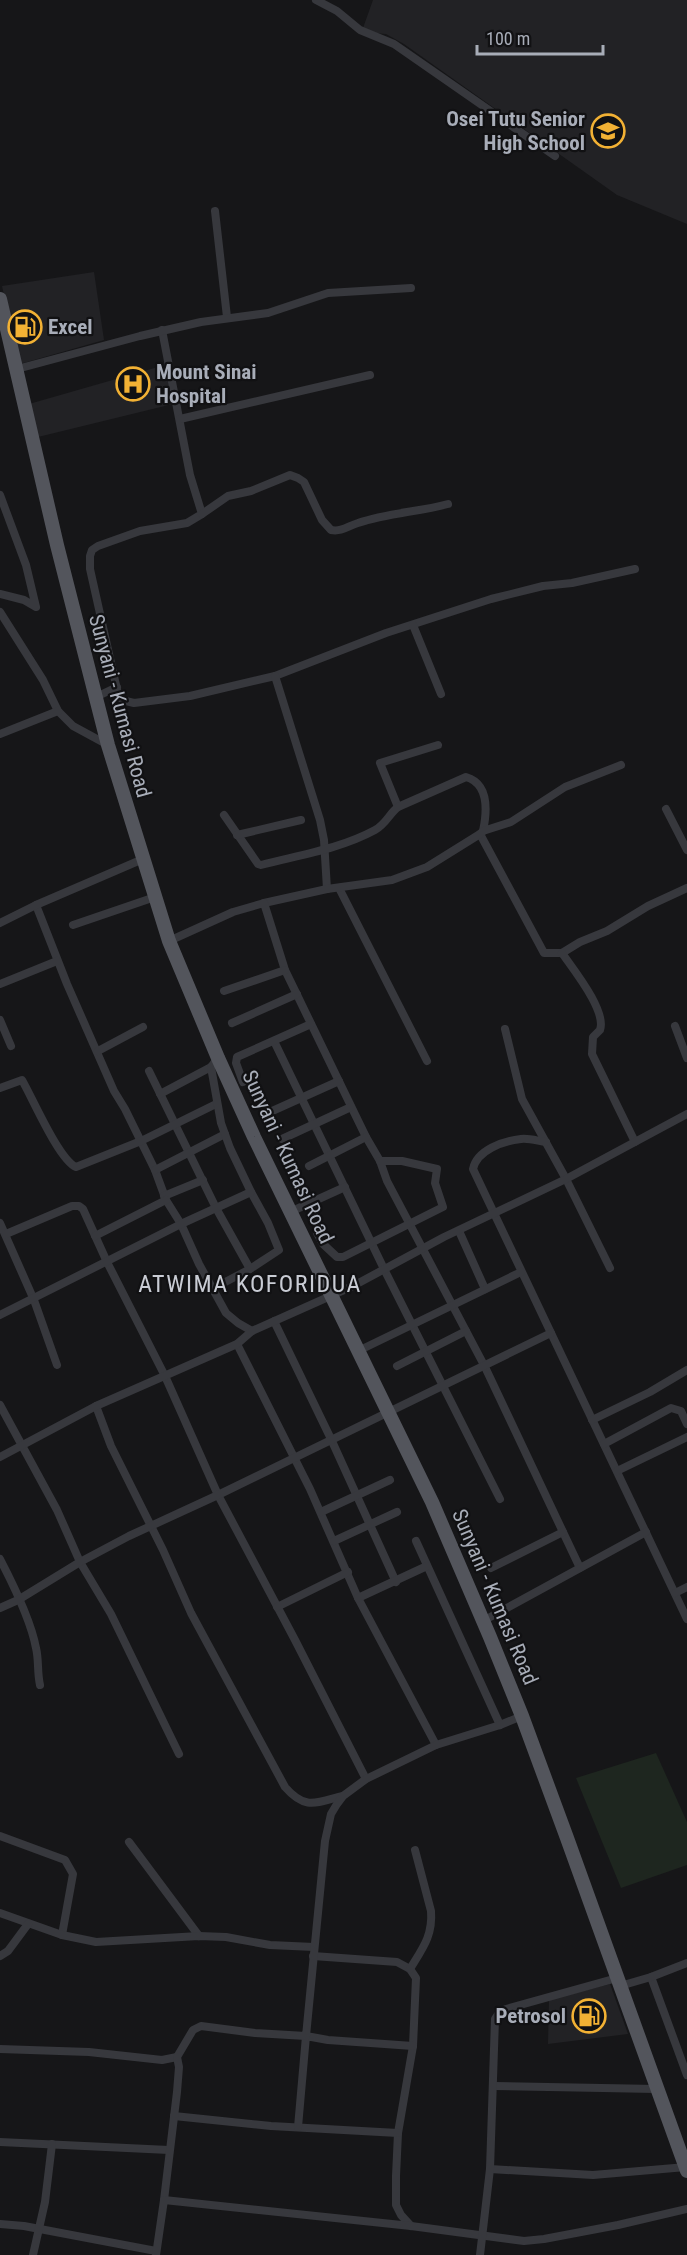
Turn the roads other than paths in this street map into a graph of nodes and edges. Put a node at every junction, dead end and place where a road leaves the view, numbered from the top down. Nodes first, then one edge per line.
1 (316, 0) edge
2 (555, 156) dead end
3 (215, 211) dead end
4 (411, 288) dead end
5 (0, 299) edge
6 (227, 317) junction
7 (162, 330) junction
8 (17, 369) junction
9 (370, 375) dead end
10 (180, 419) junction
11 (0, 495) edge
12 (448, 504) dead end
13 (202, 514) junction
14 (635, 570) dead end
15 (0, 594) edge
16 (0, 612) edge
17 (412, 625) junction
18 (275, 676) junction
19 (117, 687) junction
20 (441, 694) dead end
21 (96, 697) junction
22 (58, 711) junction
23 (0, 734) edge
24 (108, 745) junction
25 (438, 745) dead end
26 (621, 765) dead end
27 (398, 807) junction
28 (666, 809) dead end
29 (224, 815) dead end
30 (300, 820) dead end
31 (482, 832) junction
32 (237, 835) junction
33 (324, 850) junction
34 (687, 850) edge
35 (143, 859) junction
36 (339, 888) junction
37 (687, 888) edge
38 (327, 889) junction
39 (154, 897) junction
40 (264, 903) junction
41 (36, 905) junction
42 (0, 923) edge
43 (73, 925) dead end
44 (169, 941) junction
45 (562, 953) junction
46 (57, 961) junction
47 (285, 970) junction
48 (0, 984) edge
49 (224, 991) dead end
50 (297, 994) junction
51 (0, 1020) edge
52 (232, 1023) dead end
53 (311, 1024) junction
54 (675, 1026) dead end
55 (143, 1027) dead end
56 (505, 1029) dead end
57 (274, 1041) junction
58 (11, 1046) dead end
59 (98, 1051) junction
60 (687, 1058) edge
61 (427, 1061) dead end
62 (214, 1062) junction
63 (149, 1071) dead end
64 (339, 1081) junction
65 (243, 1082) dead end
66 (0, 1088) edge
67 (160, 1094) junction
68 (302, 1097) junction
69 (216, 1104) junction
70 (351, 1107) junction
71 (270, 1112) dead end
72 (687, 1114) edge
73 (175, 1123) junction
74 (315, 1124) junction
75 (225, 1134) junction
76 (366, 1137) junction
77 (282, 1139) dead end
78 (141, 1141) junction
79 (546, 1142) junction
80 (635, 1142) junction
81 (189, 1152) junction
82 (330, 1156) junction
83 (381, 1161) junction
84 (309, 1166) dead end
85 (155, 1170) junction
86 (566, 1179) junction
87 (203, 1180) junction
88 (345, 1187) junction
89 (251, 1192) junction
90 (165, 1198) junction
91 (216, 1208) junction
92 (290, 1212) junction
93 (495, 1214) junction
94 (0, 1223) edge
95 (181, 1224) junction
96 (410, 1224) junction
97 (459, 1230) junction
98 (317, 1233) dead end
99 (6, 1234) junction
100 (95, 1236) junction
101 (372, 1242) junction
102 (422, 1249) junction
103 (107, 1262) junction
104 (610, 1268) dead end
105 (250, 1269) junction
106 (384, 1269) junction
107 (521, 1272) junction
108 (212, 1289) junction
109 (485, 1289) junction
110 (332, 1296) junction
111 (33, 1300) junction
112 (453, 1305) junction
113 (0, 1315) edge
114 (274, 1321) junction
115 (414, 1324) junction
116 (252, 1330) junction
117 (466, 1331) junction
118 (551, 1333) junction
119 (237, 1344) junction
120 (358, 1351) junction
121 (427, 1351) junction
122 (57, 1365) dead end
123 (397, 1366) dead end
124 (485, 1367) junction
125 (687, 1370) edge
126 (165, 1376) junction
127 (443, 1386) junction
128 (0, 1405) edge
129 (96, 1406) junction
130 (388, 1412) junction
131 (592, 1420) junction
132 (687, 1424) edge
133 (687, 1437) edge
134 (331, 1439) junction
135 (604, 1444) junction
136 (21, 1447) junction
137 (0, 1457) edge
138 (294, 1458) junction
139 (617, 1471) junction
140 (390, 1480) dead end
141 (218, 1495) junction
142 (357, 1496) junction
143 (500, 1499) dead end
144 (321, 1512) junction
145 (397, 1512) dead end
146 (369, 1523) junction
147 (151, 1527) junction
148 (563, 1532) junction
149 (646, 1532) junction
150 (334, 1541) junction
151 (416, 1541) dead end
152 (0, 1560) edge
153 (80, 1562) junction
154 (427, 1566) junction
155 (491, 1568) dead end
156 (580, 1568) junction
157 (348, 1572) junction
158 (396, 1582) junction
159 (687, 1587) edge
160 (675, 1593) junction
161 (358, 1598) junction
162 (18, 1600) junction
163 (277, 1607) junction
164 (0, 1608) edge
165 (687, 1619) edge
166 (483, 1621) junction
167 (40, 1685) dead end
168 (522, 1716) junction
169 (500, 1725) junction
170 (436, 1744) junction
171 (179, 1754) dead end
172 (366, 1779) junction
173 (342, 1796) junction
174 (0, 1836) edge
175 (129, 1842) dead end
176 (415, 1850) dead end
177 (0, 1913) edge
178 (28, 1924) junction
179 (62, 1935) junction
180 (199, 1936) junction
181 (313, 1952) junction
182 (0, 1956) edge
183 (687, 1963) edge
184 (410, 1969) junction
185 (651, 1977) junction
186 (618, 1982) junction
187 (306, 2036) junction
188 (413, 2046) junction
189 (0, 2049) edge
190 (177, 2057) junction
191 (687, 2075) edge
192 (494, 2086) junction
193 (656, 2089) junction
194 (174, 2116) junction
195 (298, 2127) junction
196 (398, 2133) junction
197 (0, 2142) edge
198 (52, 2144) junction
199 (169, 2150) junction
200 (490, 2169) junction
201 (686, 2169) edge
202 (164, 2200) junction
203 (687, 2209) edge
204 (0, 2224) edge
205 (411, 2226) junction
206 (40, 2230) junction
207 (483, 2236) junction
208 (156, 2253) edge
209 (33, 2255) edge
210 (480, 2255) edge

1 - 2 street
3 - 6 street
4 - 6 street
5 - 8 main road, Sunyani - Kumasi Road
6 - 7 street
7 - 8 street
7 - 10 street
8 - 21 main road, Sunyani - Kumasi Road
9 - 10 street
10 - 13 street
11 - 15 street
12 - 13 street
13 - 19 street
14 - 17 street
16 - 22 street
17 - 18 street
17 - 20 street
18 - 19 street
18 - 33 street
19 - 21 street
21 - 24 main road, Sunyani - Kumasi Road
22 - 23 street
22 - 24 street
24 - 35 main road, Sunyani - Kumasi Road
25 - 27 street
26 - 31 street
27 - 31 street
27 - 33 street
28 - 34 street
29 - 32 street
30 - 32 street
31 - 36 street
31 - 45 street
32 - 33 street
33 - 38 street
35 - 39 main road, Sunyani - Kumasi Road
35 - 41 street
36 - 38 street
36 - 61 street
37 - 45 street
38 - 40 street
39 - 43 street
39 - 44 main road, Sunyani - Kumasi Road
40 - 44 street
40 - 47 street
41 - 42 street
41 - 46 street
44 - 62 main road, Sunyani - Kumasi Road
45 - 80 street
46 - 48 street
46 - 59 street
47 - 49 street
47 - 50 street
50 - 52 street
50 - 53 street
51 - 58 street
53 - 57 street
53 - 64 street
54 - 60 street
55 - 59 street
56 - 79 street
57 - 65 street
57 - 68 street
59 - 78 street
62 - 67 street
62 - 69 street
62 - 92 main road, Sunyani - Kumasi Road
63 - 67 street
64 - 68 street
64 - 70 street
66 - 78 street
67 - 73 street
68 - 71 street
68 - 74 street
69 - 73 street
69 - 75 street
70 - 74 street
70 - 76 street
72 - 80 street
73 - 78 street
73 - 81 street
74 - 77 street
74 - 82 street
75 - 81 street
75 - 89 street
76 - 82 street
76 - 83 street
78 - 85 street
79 - 86 street
79 - 93 street
80 - 86 street
81 - 85 street
81 - 87 street
82 - 84 street
82 - 88 street
83 - 96 street
83 - 96 street
85 - 90 street
86 - 93 street
86 - 104 street
87 - 90 street
87 - 91 street
88 - 92 street
88 - 101 street
89 - 91 street
89 - 105 street
90 - 95 street
90 - 100 street
91 - 95 street
91 - 105 street
92 - 110 main road, Sunyani - Kumasi Road
93 - 97 street
93 - 107 street
94 - 99 street
95 - 103 street
95 - 108 street
96 - 101 street
96 - 102 street
97 - 102 street
97 - 109 street
98 - 101 street
99 - 100 street
99 - 111 street
100 - 103 street
101 - 106 street
102 - 106 street
102 - 112 street
103 - 111 street
103 - 126 street
105 - 108 street
106 - 110 street
106 - 115 street
107 - 109 street
107 - 118 street
108 - 116 street
109 - 112 street
110 - 114 street
110 - 120 main road, Sunyani - Kumasi Road
111 - 113 street
111 - 122 street
112 - 115 street
112 - 117 street
114 - 116 street
114 - 134 street
115 - 120 street
115 - 121 street
116 - 119 street
117 - 121 street
117 - 124 street
118 - 124 street
118 - 131 street
119 - 126 street
119 - 138 street
120 - 130 main road, Sunyani - Kumasi Road
121 - 123 street
121 - 127 street
124 - 127 street
124 - 148 street
125 - 131 street
126 - 129 street
126 - 141 street
127 - 130 street
127 - 143 street
128 - 136 street
129 - 136 street
129 - 147 street
130 - 134 street
130 - 166 main road, Sunyani - Kumasi Road
131 - 135 street
132 - 135 street
133 - 139 street
134 - 138 street
134 - 142 street
135 - 139 street
136 - 137 street
136 - 153 street
138 - 141 street
138 - 144 street
139 - 149 street
140 - 142 street
141 - 147 street
141 - 163 street
142 - 144 street
142 - 146 street
144 - 150 street
145 - 146 street
146 - 150 street
146 - 158 street
147 - 153 street
147 - 173 street
148 - 155 street
148 - 156 street
149 - 156 street
149 - 160 street
150 - 157 street
151 - 154 street
152 - 162 street
153 - 162 street
153 - 171 street
154 - 158 street
154 - 169 street
156 - 166 street
157 - 161 street
157 - 163 street
158 - 161 street
159 - 160 street
160 - 165 street
161 - 170 street
162 - 164 street
162 - 167 street
163 - 172 street
166 - 168 main road, Sunyani - Kumasi Road
168 - 169 street
168 - 186 main road, Sunyani - Kumasi Road
169 - 170 street
170 - 172 street
172 - 173 street
173 - 181 street
174 - 179 street
175 - 180 street
176 - 184 street
177 - 178 street
178 - 179 street
178 - 182 street
179 - 180 street
180 - 181 street
181 - 184 street
181 - 187 street
183 - 185 street
184 - 188 street
185 - 186 street
185 - 191 street
186 - 192 street
186 - 193 main road, Sunyani - Kumasi Road
187 - 188 street
187 - 190 street
187 - 195 street
188 - 196 street
189 - 190 street
190 - 194 street
192 - 193 street
192 - 200 street
193 - 201 main road, Sunyani - Kumasi Road
194 - 195 street
194 - 199 street
195 - 196 street
196 - 205 street
197 - 198 street
198 - 199 street
198 - 206 street
199 - 202 street
200 - 201 street
200 - 207 street
202 - 205 street
202 - 208 street
203 - 207 street
204 - 206 street
205 - 207 street
206 - 208 street
206 - 209 street
207 - 210 street

